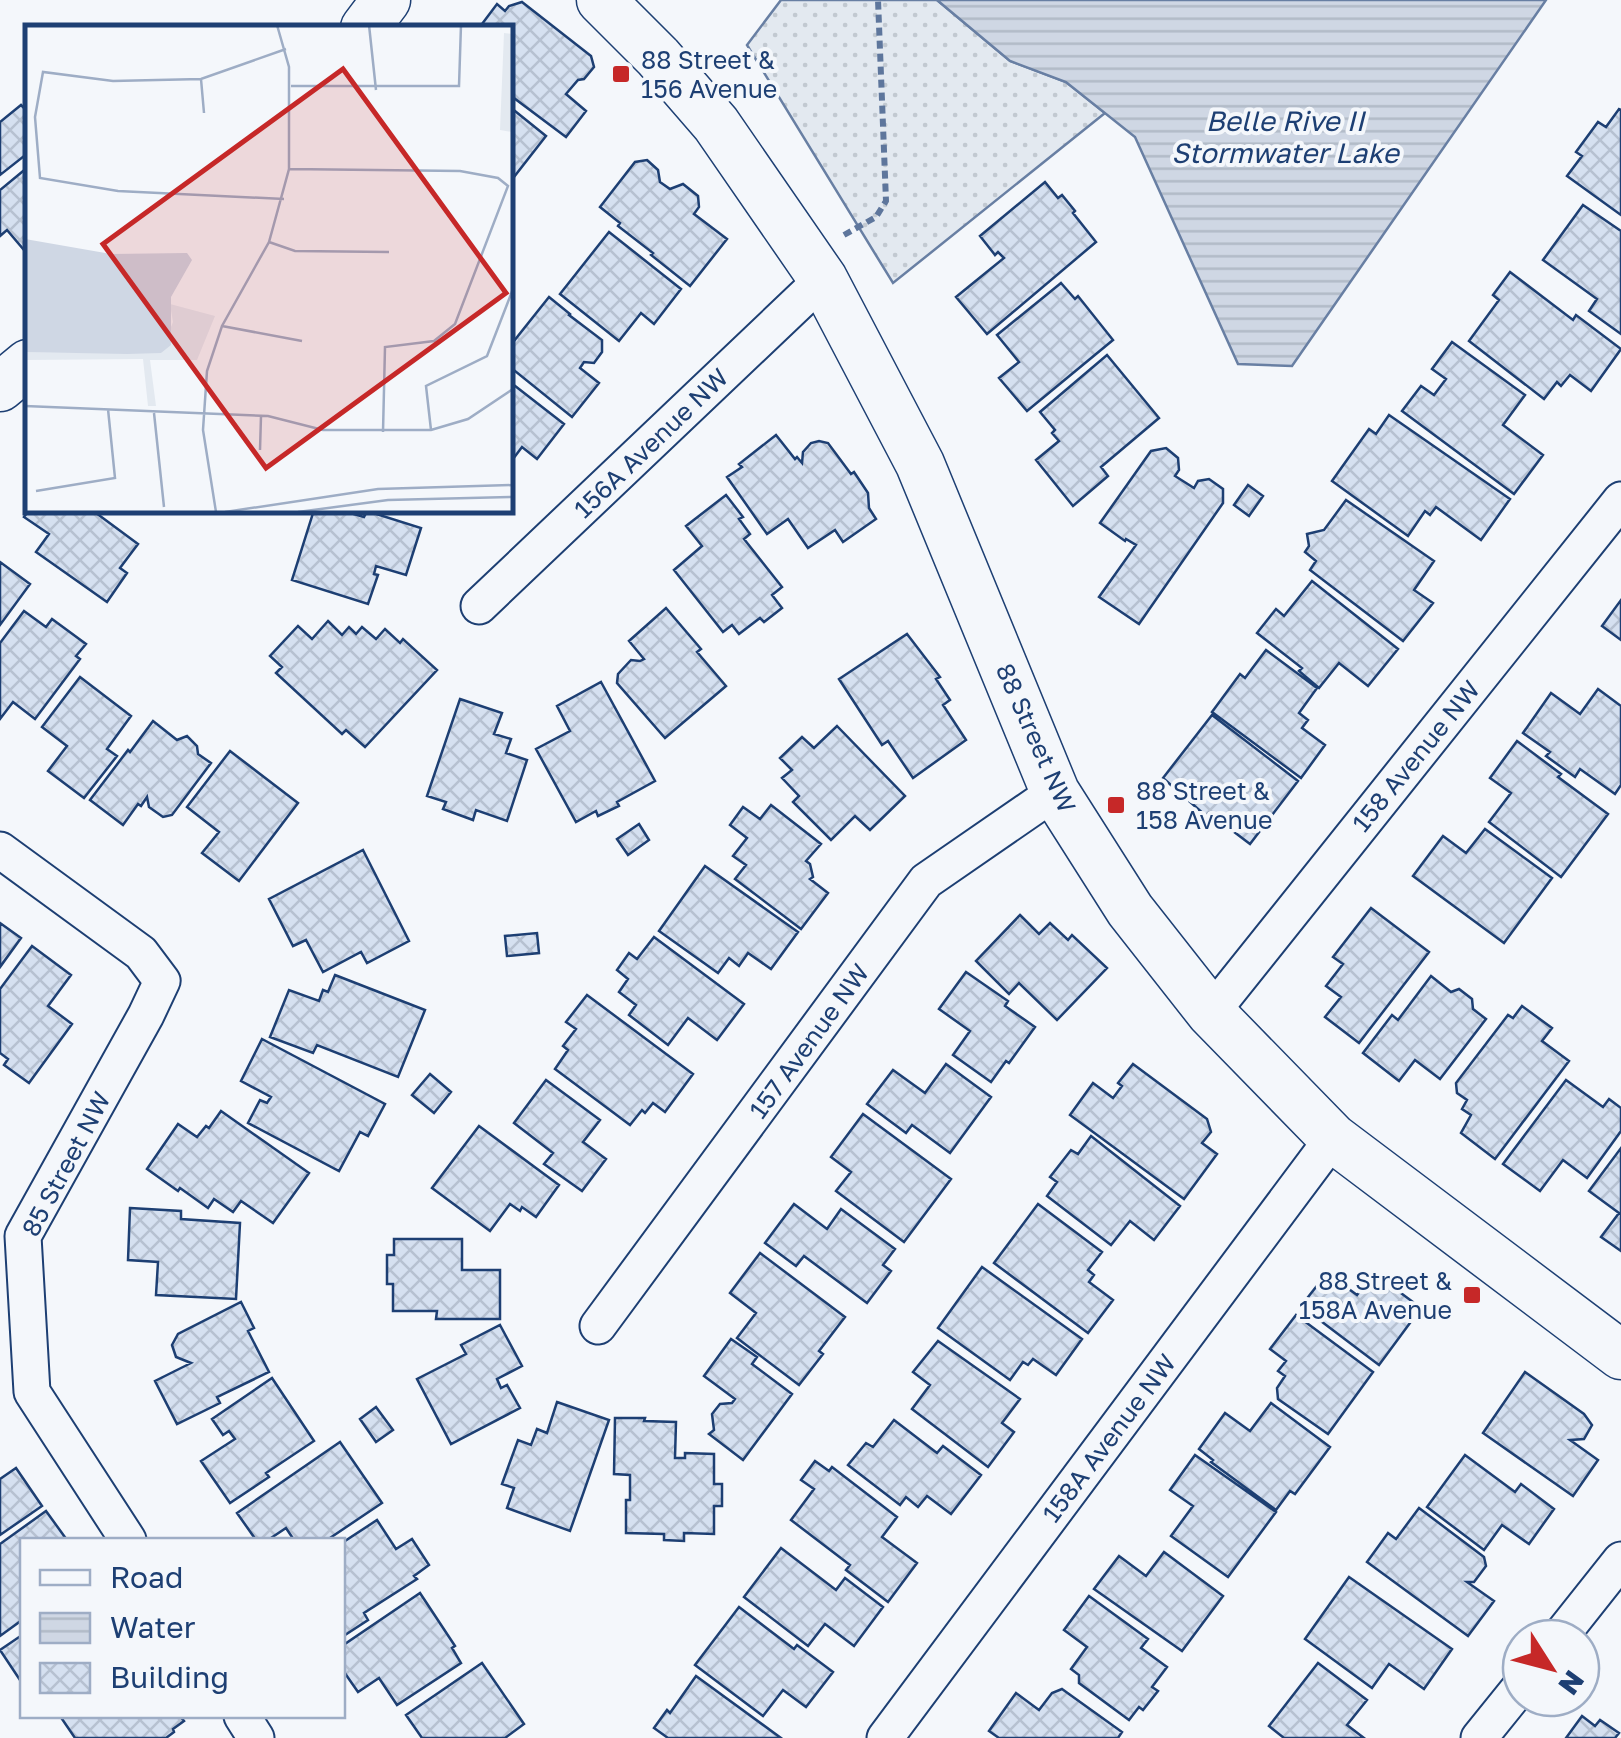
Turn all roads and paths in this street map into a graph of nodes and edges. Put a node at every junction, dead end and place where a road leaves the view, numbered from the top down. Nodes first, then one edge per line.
1 (386, 0) edge
2 (602, 0) edge
3 (878, 0) edge
4 (367, 25) edge
5 (816, 268) junction
6 (25, 366) edge
7 (0, 387) edge
8 (1621, 500) edge
9 (479, 606) dead end
10 (1055, 792) junction
11 (0, 850) edge
12 (1211, 1013) junction
13 (1332, 1138) junction
14 (598, 1326) dead end
15 (1621, 1355) edge
16 (127, 1538) edge
17 (1621, 1560) edge
18 (1575, 1618) edge
19 (1501, 1711) edge
20 (885, 1738) edge
21 (1479, 1738) edge

1 - 4 street
2 - 5 street, 88 Street NW
3 - 5 path
5 - 9 street, 156A Avenue NW
5 - 10 street, 88 Street NW
6 - 7 street
8 - 12 street, 158 Avenue NW
10 - 12 street, 88 Street NW
10 - 14 street, 157 Avenue NW
11 - 16 street, 85 Street NW
12 - 13 street, 88 Street NW
13 - 15 street, 88 Street NW
13 - 20 street, 158A Avenue NW
17 - 18 street
19 - 21 street

